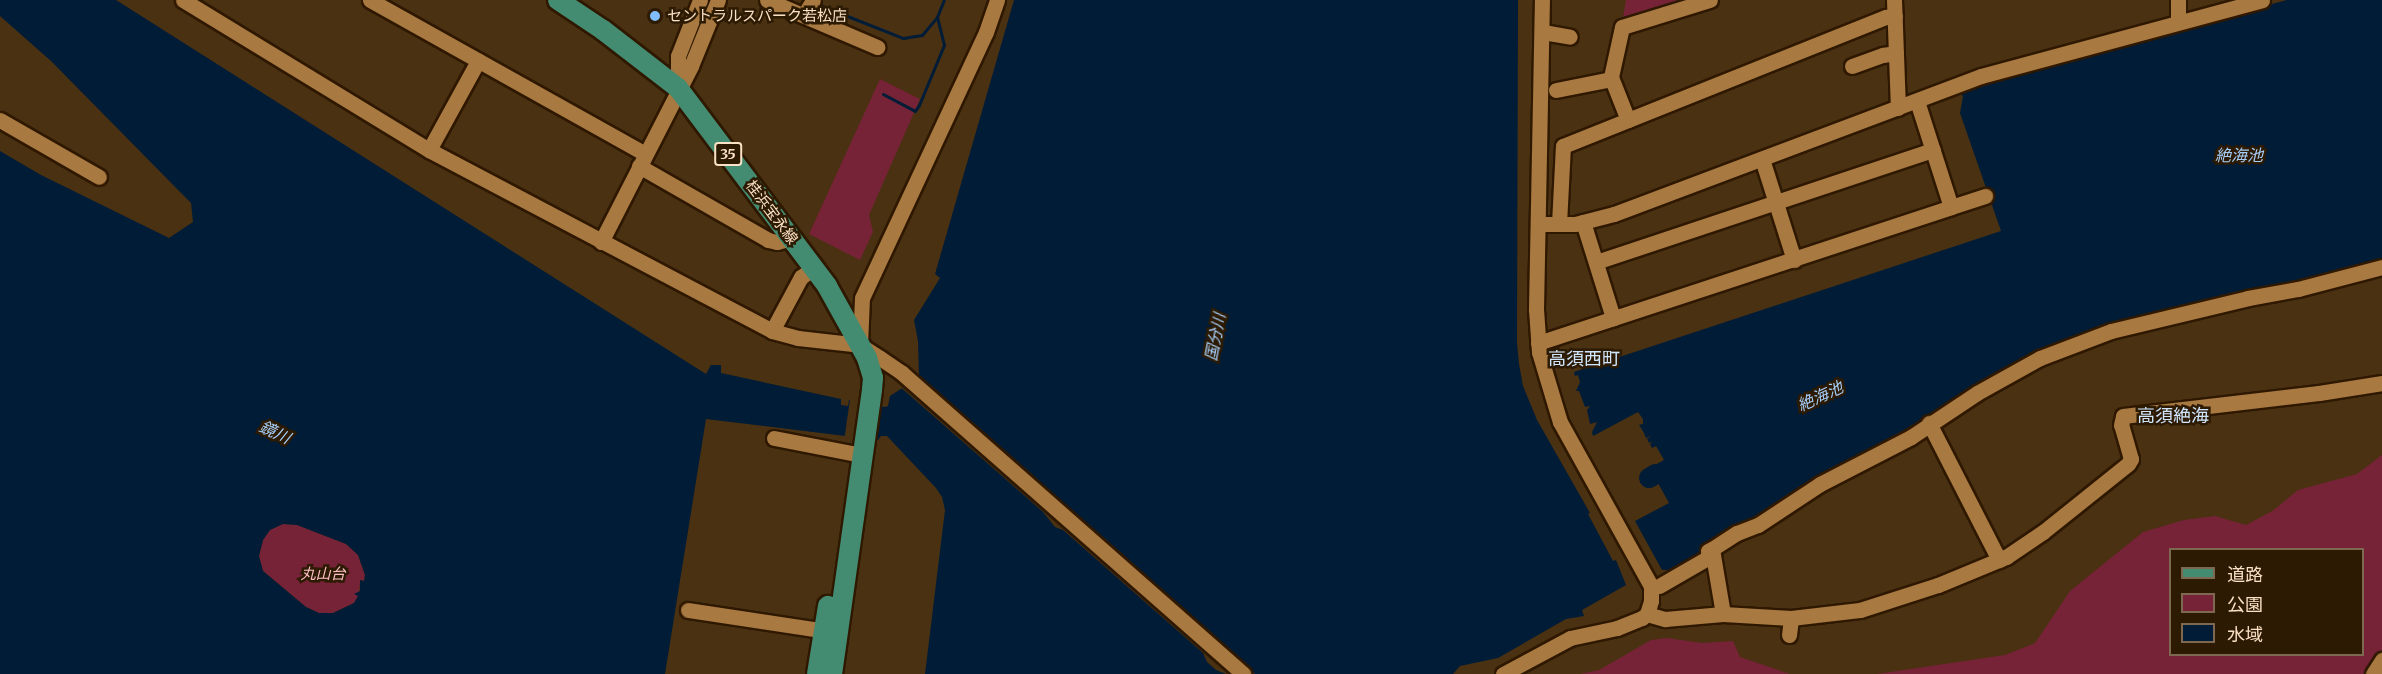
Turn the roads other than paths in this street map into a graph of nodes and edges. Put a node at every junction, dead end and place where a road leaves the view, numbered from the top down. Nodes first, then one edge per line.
1 (370, 0) edge
2 (558, 0) edge
3 (700, 0) edge
4 (718, 0) edge
5 (767, 0) edge
6 (813, 0) edge
7 (997, 0) edge
8 (1542, 0) edge
9 (1710, 0) edge
10 (1894, 0) edge
11 (2178, 0) edge
12 (2262, 0) edge
13 (192, 2) edge
14 (804, 15) junction
15 (1895, 16) junction
16 (2178, 22) junction
17 (1543, 32) junction
18 (1570, 37) dead end
19 (877, 47) dead end
20 (1896, 53) junction
21 (478, 61) junction
22 (1852, 66) dead end
23 (1611, 79) junction
24 (678, 88) junction
25 (1556, 90) dead end
26 (1917, 101) junction
27 (1898, 108) junction
28 (0, 120) edge
29 (1628, 120) junction
30 (429, 150) junction
31 (1932, 150) junction
32 (1762, 159) junction
33 (642, 160) junction
34 (99, 177) dead end
35 (1985, 196) dead end
36 (1775, 202) junction
37 (1951, 207) junction
38 (1583, 222) junction
39 (1538, 224) junction
40 (1559, 224) junction
41 (792, 238) junction
42 (601, 242) junction
43 (1794, 260) junction
44 (1596, 262) junction
45 (2382, 267) edge
46 (814, 268) junction
47 (1613, 318) junction
48 (772, 331) junction
49 (1538, 343) junction
50 (860, 345) junction
51 (2382, 383) edge
52 (1929, 423) junction
53 (774, 438) dead end
54 (858, 448) junction
55 (1712, 549) junction
56 (1999, 560) junction
57 (1659, 586) dead end
58 (688, 610) dead end
59 (1647, 614) junction
60 (1723, 614) junction
61 (1791, 618) junction
62 (830, 632) junction
63 (1789, 635) dead end
64 (2382, 660) edge
65 (817, 674) edge
66 (832, 674) edge
67 (1243, 674) edge
68 (1503, 674) edge
69 (2373, 674) edge

1 - 21 street
2 - 24 main road, 桂浜宝永線 / 35
3 - 24 street
4 - 24 street
5 - 14 street
6 - 14 street
7 - 50 street
8 - 17 street
9 - 23 street
10 - 15 street
11 - 16 street
12 - 16 street
13 - 30 street
14 - 19 street
15 - 20 street
15 - 29 street
16 - 26 street
17 - 18 street
17 - 39 street
20 - 22 street
20 - 27 street
21 - 30 street
21 - 33 street
23 - 25 street
23 - 29 street
24 - 33 street
24 - 41 main road, 桂浜宝永線 / 35
26 - 27 street
26 - 31 street
27 - 32 street
28 - 34 street
29 - 40 street
30 - 42 street
31 - 36 street
31 - 37 street
32 - 36 street
32 - 38 street
33 - 41 street
33 - 42 street
35 - 37 street
36 - 43 street
36 - 44 street
37 - 43 street
38 - 40 street
38 - 44 street
39 - 40 street
39 - 49 street
41 - 46 main road, 桂浜宝永線 / 35
42 - 48 street
43 - 47 street
44 - 47 street
45 - 52 street
46 - 48 street
46 - 50 main road, 桂浜宝永線 / 35
47 - 49 street
48 - 50 street
49 - 59 street
50 - 54 main road
50 - 67 street
51 - 56 street
52 - 55 street
52 - 56 street
53 - 54 street
54 - 62 main road
55 - 57 street
55 - 60 street
56 - 61 street
58 - 62 street
59 - 60 street
59 - 68 street
60 - 61 street
61 - 63 street
62 - 65 main road
62 - 66 main road
64 - 69 street

